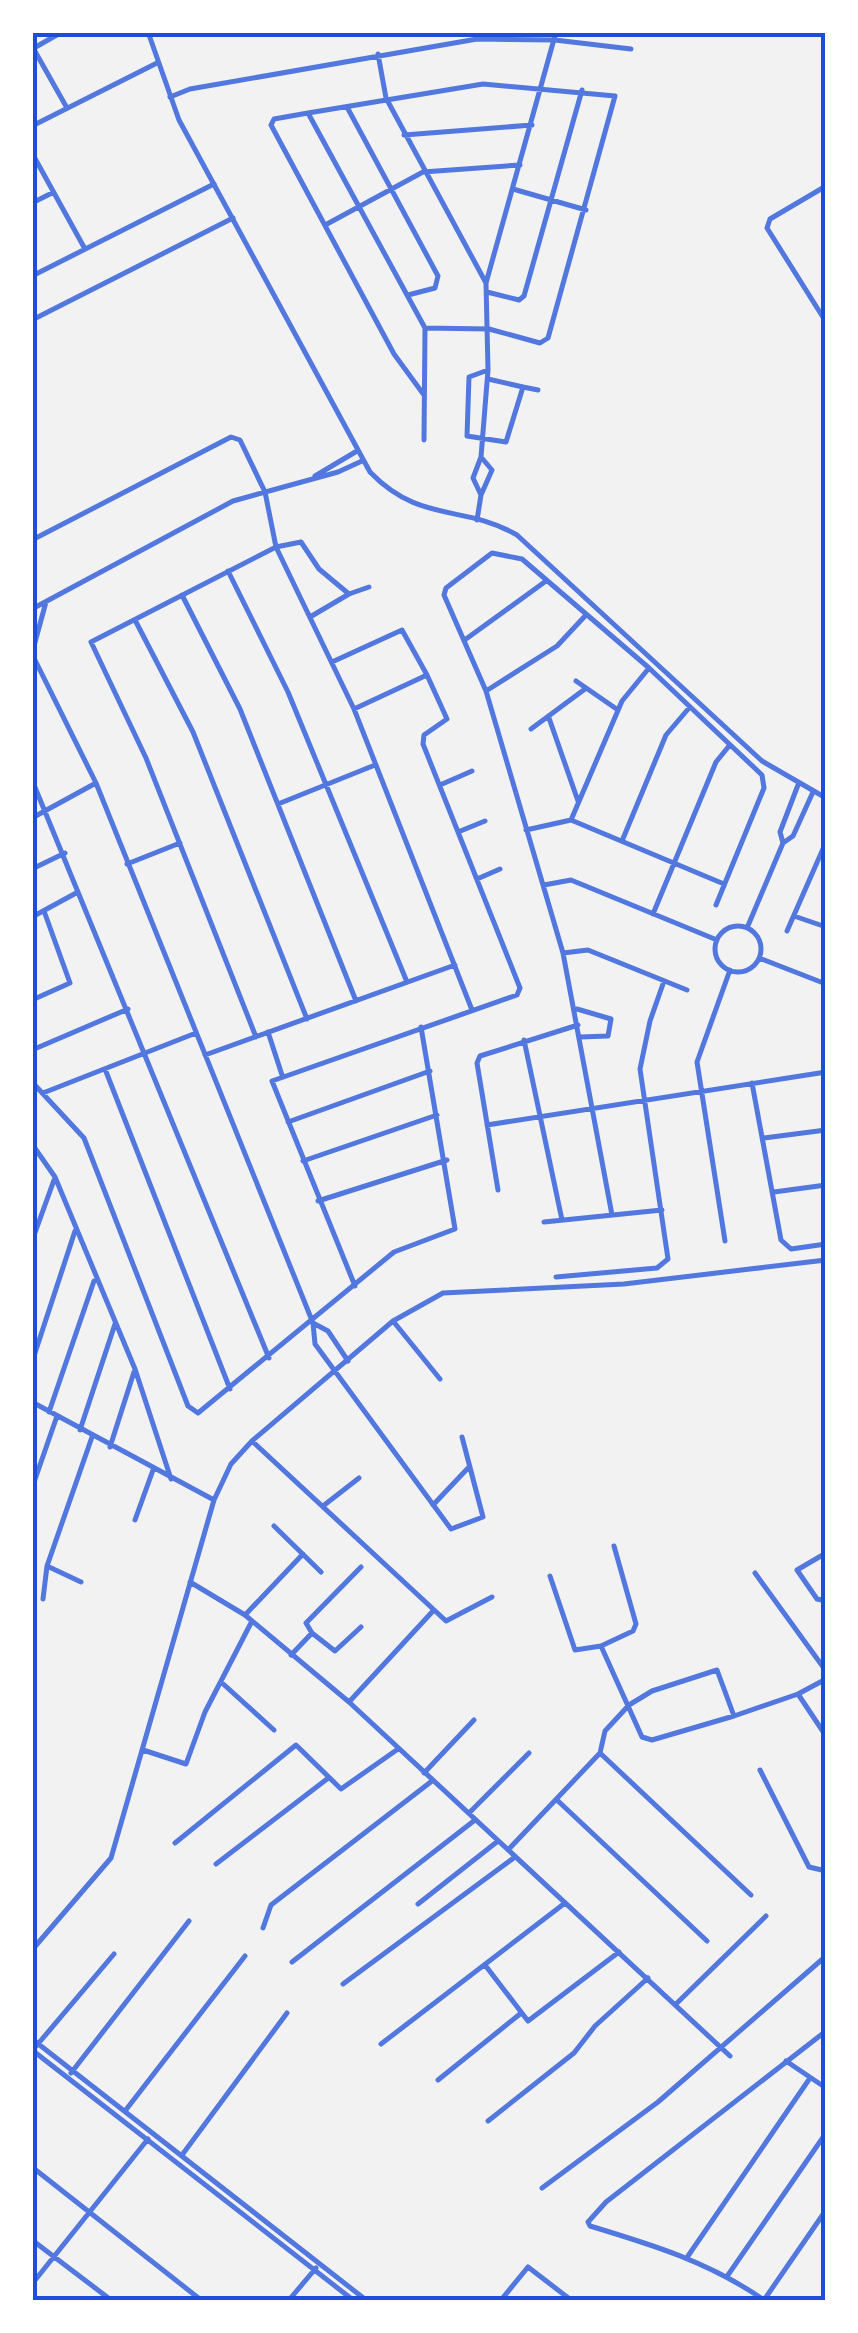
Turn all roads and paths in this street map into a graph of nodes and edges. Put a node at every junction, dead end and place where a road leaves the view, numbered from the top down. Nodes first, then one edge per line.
1 (62, 32) edge
2 (148, 32) edge
3 (556, 36) edge
4 (33, 47) edge
5 (631, 50) dead end
6 (378, 54) junction
7 (157, 62) junction
8 (543, 86) junction
9 (582, 90) junction
10 (168, 97) junction
11 (386, 98) junction
12 (347, 107) junction
13 (67, 108) junction
14 (308, 113) junction
15 (532, 125) junction
16 (32, 126) edge
17 (404, 134) junction
18 (32, 153) edge
19 (520, 165) junction
20 (423, 172) junction
21 (214, 184) junction
22 (826, 186) edge
23 (513, 189) junction
24 (389, 190) junction
25 (52, 193) junction
26 (552, 200) junction
27 (32, 203) edge
28 (358, 207) junction
29 (586, 210) junction
30 (233, 218) junction
31 (326, 224) junction
32 (85, 249) junction
33 (32, 276) edge
34 (486, 283) junction
35 (487, 292) junction
36 (408, 295) junction
37 (32, 320) edge
38 (826, 322) edge
39 (425, 328) junction
40 (488, 330) junction
41 (488, 370) junction
42 (488, 379) junction
43 (524, 387) junction
44 (538, 390) dead end
45 (425, 396) junction
46 (424, 440) dead end
47 (483, 440) junction
48 (357, 451) junction
49 (481, 456) junction
50 (362, 461) junction
51 (313, 478) junction
52 (265, 492) junction
53 (481, 495) junction
54 (477, 520) junction
55 (32, 540) edge
56 (276, 547) junction
57 (228, 571) junction
58 (546, 580) junction
59 (369, 586) dead end
60 (349, 594) junction
61 (182, 595) junction
62 (46, 602) junction
63 (32, 608) edge
64 (586, 615) junction
65 (310, 617) junction
66 (135, 620) junction
67 (466, 639) junction
68 (32, 653) edge
69 (332, 662) junction
70 (649, 668) junction
71 (427, 675) junction
72 (576, 681) dead end
73 (585, 689) junction
74 (486, 690) junction
75 (690, 708) junction
76 (354, 710) junction
77 (618, 710) junction
78 (549, 718) junction
79 (531, 730) dead end
80 (730, 746) junction
81 (375, 764) junction
82 (472, 771) dead end
83 (32, 780) edge
84 (96, 782) junction
85 (324, 784) junction
86 (440, 785) junction
87 (798, 785) junction
88 (813, 792) junction
89 (826, 798) edge
90 (578, 801) junction
91 (278, 804) junction
92 (789, 808) junction
93 (48, 810) junction
94 (803, 814) junction
95 (32, 818) edge
96 (571, 820) junction
97 (486, 821) dead end
98 (526, 830) junction
99 (458, 832) junction
100 (622, 841) junction
101 (826, 842) edge
102 (783, 843) junction
103 (180, 844) junction
104 (65, 853) junction
105 (674, 863) junction
106 (127, 864) junction
107 (817, 864) junction
108 (826, 867) edge
109 (32, 869) edge
110 (500, 869) dead end
111 (477, 879) junction
112 (724, 884) junction
113 (544, 885) junction
114 (80, 892) junction
115 (716, 904) dead end
116 (44, 911) junction
117 (653, 914) junction
118 (794, 916) junction
119 (32, 917) edge
120 (826, 927) edge
121 (747, 928) junction
122 (787, 931) dead end
123 (718, 940) junction
124 (563, 953) junction
125 (759, 958) junction
126 (455, 965) junction
127 (730, 970) junction
128 (664, 981) junction
129 (407, 982) junction
130 (825, 983) edge
131 (686, 990) dead end
132 (32, 1000) edge
133 (356, 1001) junction
134 (128, 1009) junction
135 (472, 1010) junction
136 (577, 1010) junction
137 (307, 1018) junction
138 (578, 1025) junction
139 (421, 1027) junction
140 (268, 1032) junction
141 (196, 1033) junction
142 (256, 1037) junction
143 (580, 1037) junction
144 (524, 1040) junction
145 (32, 1050) edge
146 (146, 1052) junction
147 (205, 1055) junction
148 (104, 1069) junction
149 (430, 1071) junction
150 (826, 1072) edge
151 (282, 1075) junction
152 (32, 1082) edge
153 (752, 1082) junction
154 (699, 1090) junction
155 (43, 1093) junction
156 (641, 1099) junction
157 (591, 1108) junction
158 (437, 1115) junction
159 (540, 1116) junction
160 (288, 1122) junction
161 (487, 1125) junction
162 (826, 1130) edge
163 (763, 1138) junction
164 (32, 1144) edge
165 (446, 1160) junction
166 (303, 1161) junction
167 (55, 1177) junction
168 (826, 1185) edge
169 (498, 1190) dead end
170 (774, 1192) junction
171 (318, 1201) junction
172 (662, 1210) junction
173 (612, 1215) junction
174 (562, 1220) junction
175 (544, 1222) dead end
176 (76, 1228) junction
177 (32, 1241) edge
178 (724, 1241) dead end
179 (826, 1244) edge
180 (826, 1260) edge
181 (556, 1277) dead end
182 (95, 1278) junction
183 (354, 1286) junction
184 (393, 1321) junction
185 (313, 1323) junction
186 (115, 1324) junction
187 (269, 1358) junction
188 (32, 1362) edge
189 (348, 1362) junction
190 (135, 1370) junction
191 (336, 1372) junction
192 (440, 1379) dead end
193 (230, 1390) junction
194 (32, 1402) edge
195 (49, 1412) junction
196 (57, 1416) junction
197 (80, 1430) junction
198 (92, 1436) junction
199 (462, 1437) dead end
200 (252, 1441) junction
201 (110, 1447) junction
202 (469, 1467) junction
203 (153, 1470) junction
204 (359, 1478) dead end
205 (171, 1479) junction
206 (32, 1488) edge
207 (214, 1500) junction
208 (433, 1505) junction
209 (323, 1506) junction
210 (135, 1520) dead end
211 (274, 1526) dead end
212 (614, 1546) dead end
213 (826, 1553) edge
214 (303, 1554) junction
215 (47, 1566) junction
216 (360, 1567) dead end
217 (321, 1572) dead end
218 (755, 1573) dead end
219 (550, 1576) dead end
220 (81, 1582) dead end
221 (190, 1582) junction
222 (492, 1597) dead end
223 (43, 1600) dead end
224 (826, 1600) edge
225 (433, 1612) junction
226 (245, 1615) junction
227 (252, 1621) junction
228 (361, 1627) dead end
229 (312, 1633) junction
230 (601, 1646) junction
231 (291, 1655) junction
232 (826, 1671) edge
233 (826, 1679) edge
234 (221, 1681) junction
235 (798, 1694) junction
236 (349, 1702) junction
237 (630, 1704) junction
238 (734, 1716) junction
239 (474, 1720) dead end
240 (274, 1730) dead end
241 (826, 1736) edge
242 (398, 1749) junction
243 (143, 1750) junction
244 (529, 1753) dead end
245 (600, 1754) junction
246 (760, 1770) dead end
247 (424, 1773) junction
248 (328, 1779) junction
249 (432, 1781) junction
250 (557, 1800) junction
251 (469, 1814) junction
252 (476, 1820) junction
253 (498, 1841) junction
254 (174, 1843) dead end
255 (508, 1850) junction
256 (515, 1856) junction
257 (216, 1864) dead end
258 (826, 1871) edge
259 (751, 1895) dead end
260 (566, 1902) junction
261 (418, 1904) dead end
262 (766, 1916) dead end
263 (189, 1921) dead end
264 (263, 1928) dead end
265 (707, 1941) dead end
266 (32, 1950) edge
267 (620, 1952) junction
268 (114, 1954) dead end
269 (245, 1956) dead end
270 (826, 1956) edge
271 (292, 1962) dead end
272 (485, 1965) junction
273 (648, 1978) junction
274 (343, 1984) dead end
275 (678, 2003) junction
276 (287, 2013) dead end
277 (520, 2014) junction
278 (826, 2031) edge
279 (32, 2039) edge
280 (381, 2044) dead end
281 (722, 2048) junction
282 (34, 2049) edge
283 (730, 2056) dead end
284 (786, 2061) junction
285 (70, 2074) junction
286 (810, 2078) junction
287 (438, 2080) dead end
288 (826, 2088) edge
289 (122, 2114) junction
290 (488, 2121) dead end
291 (826, 2133) edge
292 (148, 2139) junction
293 (179, 2159) junction
294 (32, 2167) edge
295 (542, 2188) dead end
296 (826, 2210) edge
297 (88, 2212) junction
298 (32, 2240) edge
299 (54, 2256) junction
300 (688, 2256) junction
301 (317, 2267) junction
302 (728, 2275) junction
303 (32, 2284) edge
304 (110, 2300) edge
305 (201, 2300) edge
306 (290, 2300) edge
307 (353, 2300) edge
308 (366, 2300) edge
309 (501, 2300) edge
310 (571, 2300) edge
311 (764, 2300) edge

1 - 4 street
2 - 7 street
3 - 5 street
3 - 6 street
3 - 8 street
4 - 13 street
6 - 10 street
6 - 11 street
7 - 10 street
7 - 13 street
8 - 9 street
8 - 11 street
8 - 15 street
9 - 26 street
9 - 29 street
10 - 21 street
11 - 12 street
11 - 17 street
12 - 14 street
12 - 24 street
13 - 16 street
14 - 28 street
14 - 31 street
15 - 17 street
15 - 19 street
17 - 20 street
18 - 25 street
19 - 20 street
19 - 23 street
20 - 24 street
20 - 34 street
21 - 30 street
21 - 32 street
22 - 38 street
23 - 26 street
23 - 34 street
24 - 28 street
24 - 36 street
25 - 27 street
25 - 32 street
26 - 29 street
26 - 35 street
28 - 31 street
28 - 36 street
29 - 40 street
30 - 37 street
30 - 48 street
31 - 45 street
32 - 33 street
34 - 35 street
35 - 40 street
36 - 39 street
39 - 40 street
39 - 45 street
40 - 41 street
41 - 42 street
41 - 47 street
42 - 43 street
42 - 47 street
43 - 44 street
43 - 47 street
45 - 46 street
47 - 49 street
48 - 50 street
48 - 51 street
49 - 53 street
49 - 53 street
50 - 51 street
50 - 54 street
51 - 52 street
52 - 55 street
52 - 56 street
52 - 62 street
53 - 54 street
54 - 87 street
56 - 57 street
56 - 60 street
56 - 65 street
57 - 61 street
57 - 85 street
58 - 64 street
58 - 67 street
58 - 67 street
59 - 60 street
60 - 65 street
61 - 66 street
61 - 91 street
62 - 63 street
62 - 68 street
64 - 70 street
64 - 74 street
65 - 69 street
66 - 103 street
66 - 137 street
67 - 74 street
68 - 84 street
69 - 71 street
69 - 76 street
70 - 75 street
70 - 77 street
71 - 76 street
71 - 86 street
72 - 73 street
73 - 77 street
73 - 78 street
74 - 98 street
75 - 80 street
75 - 100 street
76 - 81 street
77 - 90 street
78 - 79 street
78 - 90 street
80 - 105 street
80 - 112 street
81 - 85 street
81 - 126 street
82 - 86 street
83 - 93 street
84 - 93 street
84 - 106 street
85 - 91 street
85 - 129 street
86 - 99 street
87 - 88 street
87 - 92 street
88 - 89 street
88 - 94 street
90 - 96 street
91 - 133 street
92 - 94 street
92 - 102 street
93 - 95 street
93 - 104 street
94 - 102 street
96 - 98 street
96 - 100 street
97 - 99 street
98 - 113 street
99 - 111 street
100 - 105 street
101 - 107 street
102 - 121 street
103 - 106 street
103 - 142 street
104 - 109 street
104 - 114 street
105 - 112 street
105 - 117 street
106 - 141 street
107 - 108 street
107 - 118 street
110 - 111 street
111 - 135 street
112 - 115 street
113 - 117 street
113 - 124 street
114 - 116 street
114 - 134 street
116 - 119 street
116 - 132 street
117 - 123 street
118 - 120 street
118 - 122 street
121 - 123 street
121 - 125 street
123 - 127 street
124 - 128 street
124 - 136 street
125 - 127 street
125 - 130 street
126 - 129 street
126 - 135 street
127 - 154 street
128 - 131 street
128 - 156 street
129 - 133 street
133 - 137 street
134 - 145 street
134 - 146 street
135 - 139 street
136 - 138 street
136 - 143 street
137 - 140 street
138 - 143 street
138 - 144 street
139 - 149 street
139 - 151 street
140 - 142 street
140 - 151 street
141 - 146 street
141 - 147 street
142 - 147 street
143 - 157 street
144 - 159 street
144 - 161 street
146 - 148 street
146 - 187 street
147 - 185 street
148 - 155 street
148 - 193 street
149 - 158 street
149 - 160 street
150 - 153 street
151 - 160 street
152 - 155 street
153 - 154 street
153 - 163 street
154 - 156 street
154 - 178 street
155 - 193 street
156 - 157 street
156 - 172 street
157 - 159 street
157 - 173 street
158 - 165 street
158 - 166 street
159 - 161 street
159 - 174 street
160 - 166 street
161 - 169 street
162 - 163 street
163 - 170 street
164 - 167 street
165 - 171 street
165 - 183 street
166 - 171 street
167 - 176 street
167 - 177 street
168 - 170 street
170 - 179 street
171 - 183 street
172 - 173 street
172 - 181 street
173 - 174 street
174 - 175 street
176 - 182 street
176 - 188 street
180 - 184 street
182 - 186 street
182 - 195 street
183 - 185 street
184 - 189 street
184 - 192 street
185 - 187 street
185 - 189 street
185 - 191 street
186 - 190 street
186 - 197 street
187 - 193 street
189 - 191 street
190 - 201 street
190 - 205 street
191 - 200 street
191 - 208 street
194 - 195 street
195 - 196 street
196 - 197 street
196 - 206 street
197 - 198 street
198 - 201 street
198 - 215 street
199 - 202 street
200 - 207 street
200 - 209 street
201 - 203 street
202 - 208 street
202 - 208 street
203 - 205 street
203 - 210 street
204 - 209 street
205 - 207 street
207 - 221 street
209 - 225 street
211 - 214 street
212 - 230 street
213 - 224 street
214 - 217 street
214 - 226 street
215 - 220 street
215 - 223 street
216 - 229 street
218 - 232 street
219 - 230 street
221 - 226 street
221 - 243 street
222 - 225 street
225 - 236 street
226 - 227 street
227 - 231 street
227 - 234 street
228 - 229 street
229 - 231 street
230 - 237 street
231 - 236 street
233 - 235 street
234 - 240 street
234 - 243 street
235 - 238 street
235 - 241 street
236 - 242 street
237 - 238 street
237 - 238 street
237 - 245 street
239 - 247 street
242 - 247 street
242 - 248 street
243 - 266 street
244 - 251 street
245 - 250 street
245 - 259 street
246 - 258 street
247 - 249 street
248 - 254 street
248 - 257 street
249 - 251 street
249 - 264 street
250 - 255 street
250 - 265 street
251 - 252 street
252 - 253 street
252 - 271 street
253 - 255 street
253 - 261 street
255 - 256 street
256 - 260 street
256 - 274 street
260 - 267 street
260 - 272 street
262 - 275 street
263 - 285 street
267 - 273 street
267 - 277 street
268 - 282 street
269 - 289 street
270 - 281 street
272 - 277 street
272 - 280 street
273 - 275 street
273 - 290 street
275 - 281 street
276 - 293 street
277 - 287 street
278 - 284 street
279 - 282 street
281 - 283 street
281 - 295 street
282 - 285 street
284 - 286 street
284 - 300 street
285 - 289 street
286 - 288 street
286 - 300 street
289 - 292 street
289 - 293 street
291 - 302 street
292 - 293 street
292 - 297 street
293 - 301 street
294 - 297 street
296 - 311 street
297 - 299 street
297 - 305 street
298 - 299 street
299 - 303 street
299 - 304 street
300 - 302 street
301 - 306 street
301 - 307 street
301 - 308 street
302 - 311 street
309 - 310 street

